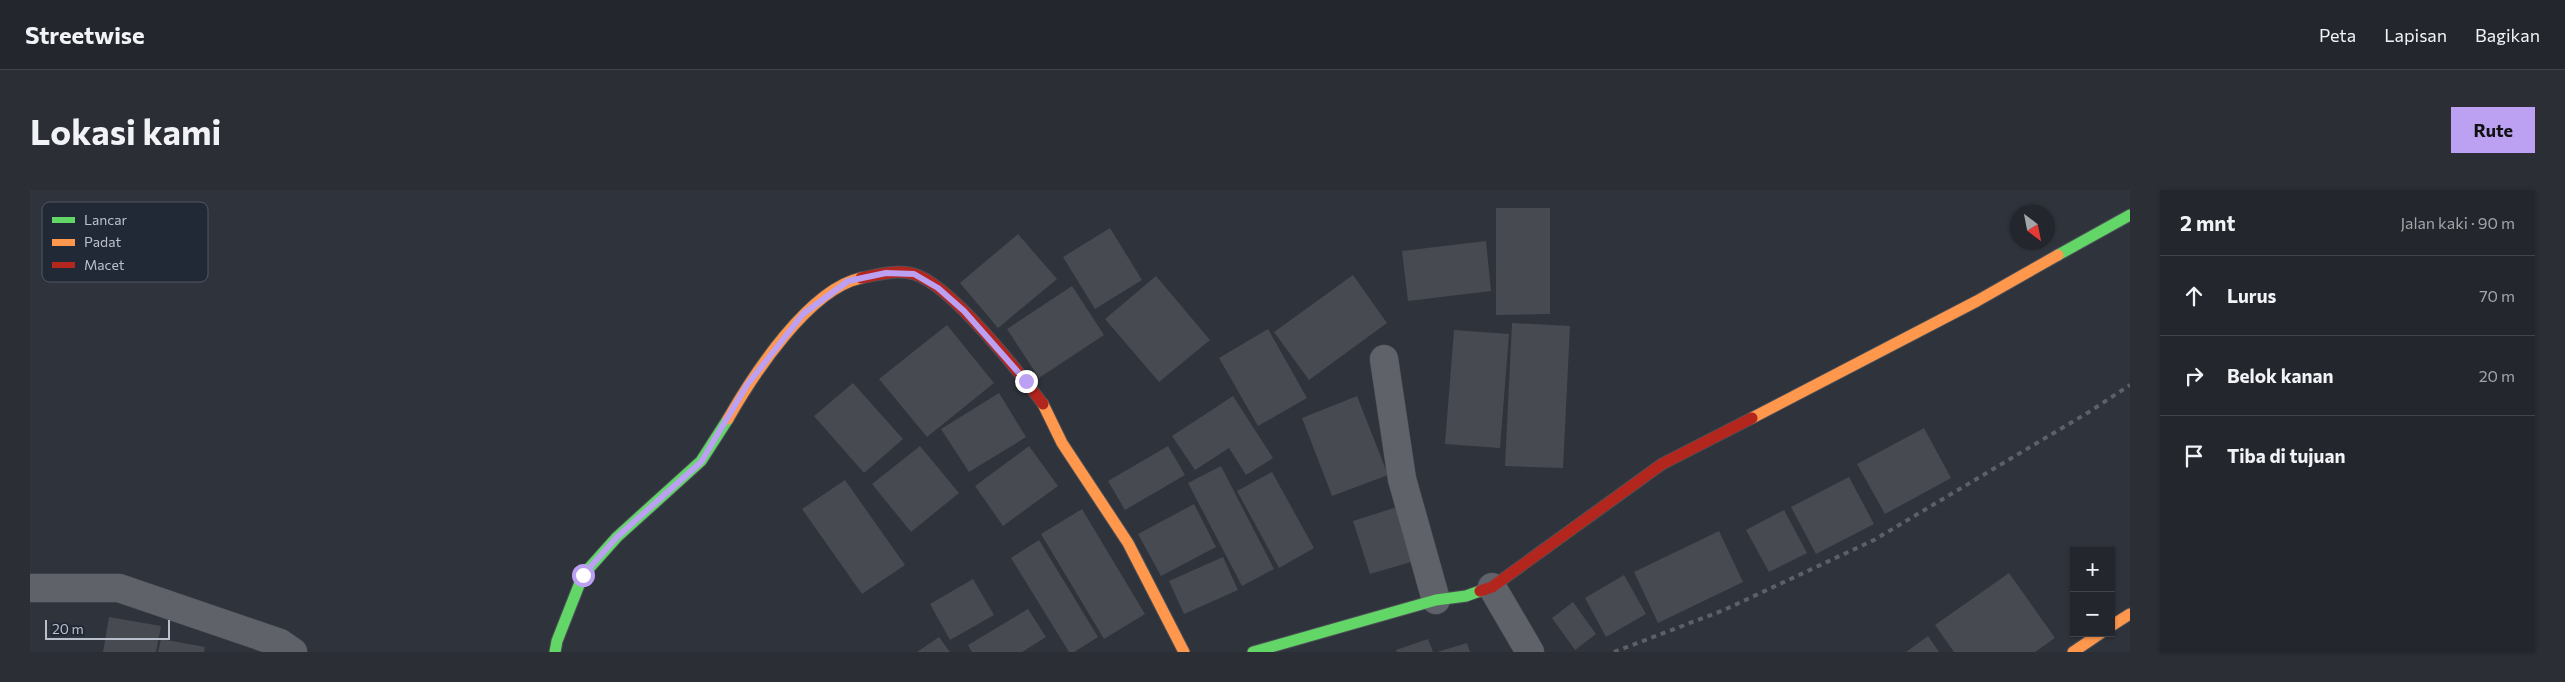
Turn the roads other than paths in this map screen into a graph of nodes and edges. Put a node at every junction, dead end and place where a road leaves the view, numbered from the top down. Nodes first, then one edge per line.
1 (2130, 215) edge
2 (1384, 359) dead end
3 (1492, 587) junction
4 (30, 588) edge
5 (1436, 600) junction
6 (2130, 614) edge
7 (2115, 623) edge
8 (2095, 637) edge
9 (294, 652) edge
10 (555, 652) edge
11 (1184, 652) edge
12 (1253, 652) edge
13 (1530, 652) edge
14 (2074, 652) edge

1 - 3 main road
2 - 5 street
3 - 5 main road
3 - 13 street
4 - 9 street
5 - 12 main road
6 - 7 main road
8 - 14 main road
10 - 11 main road

